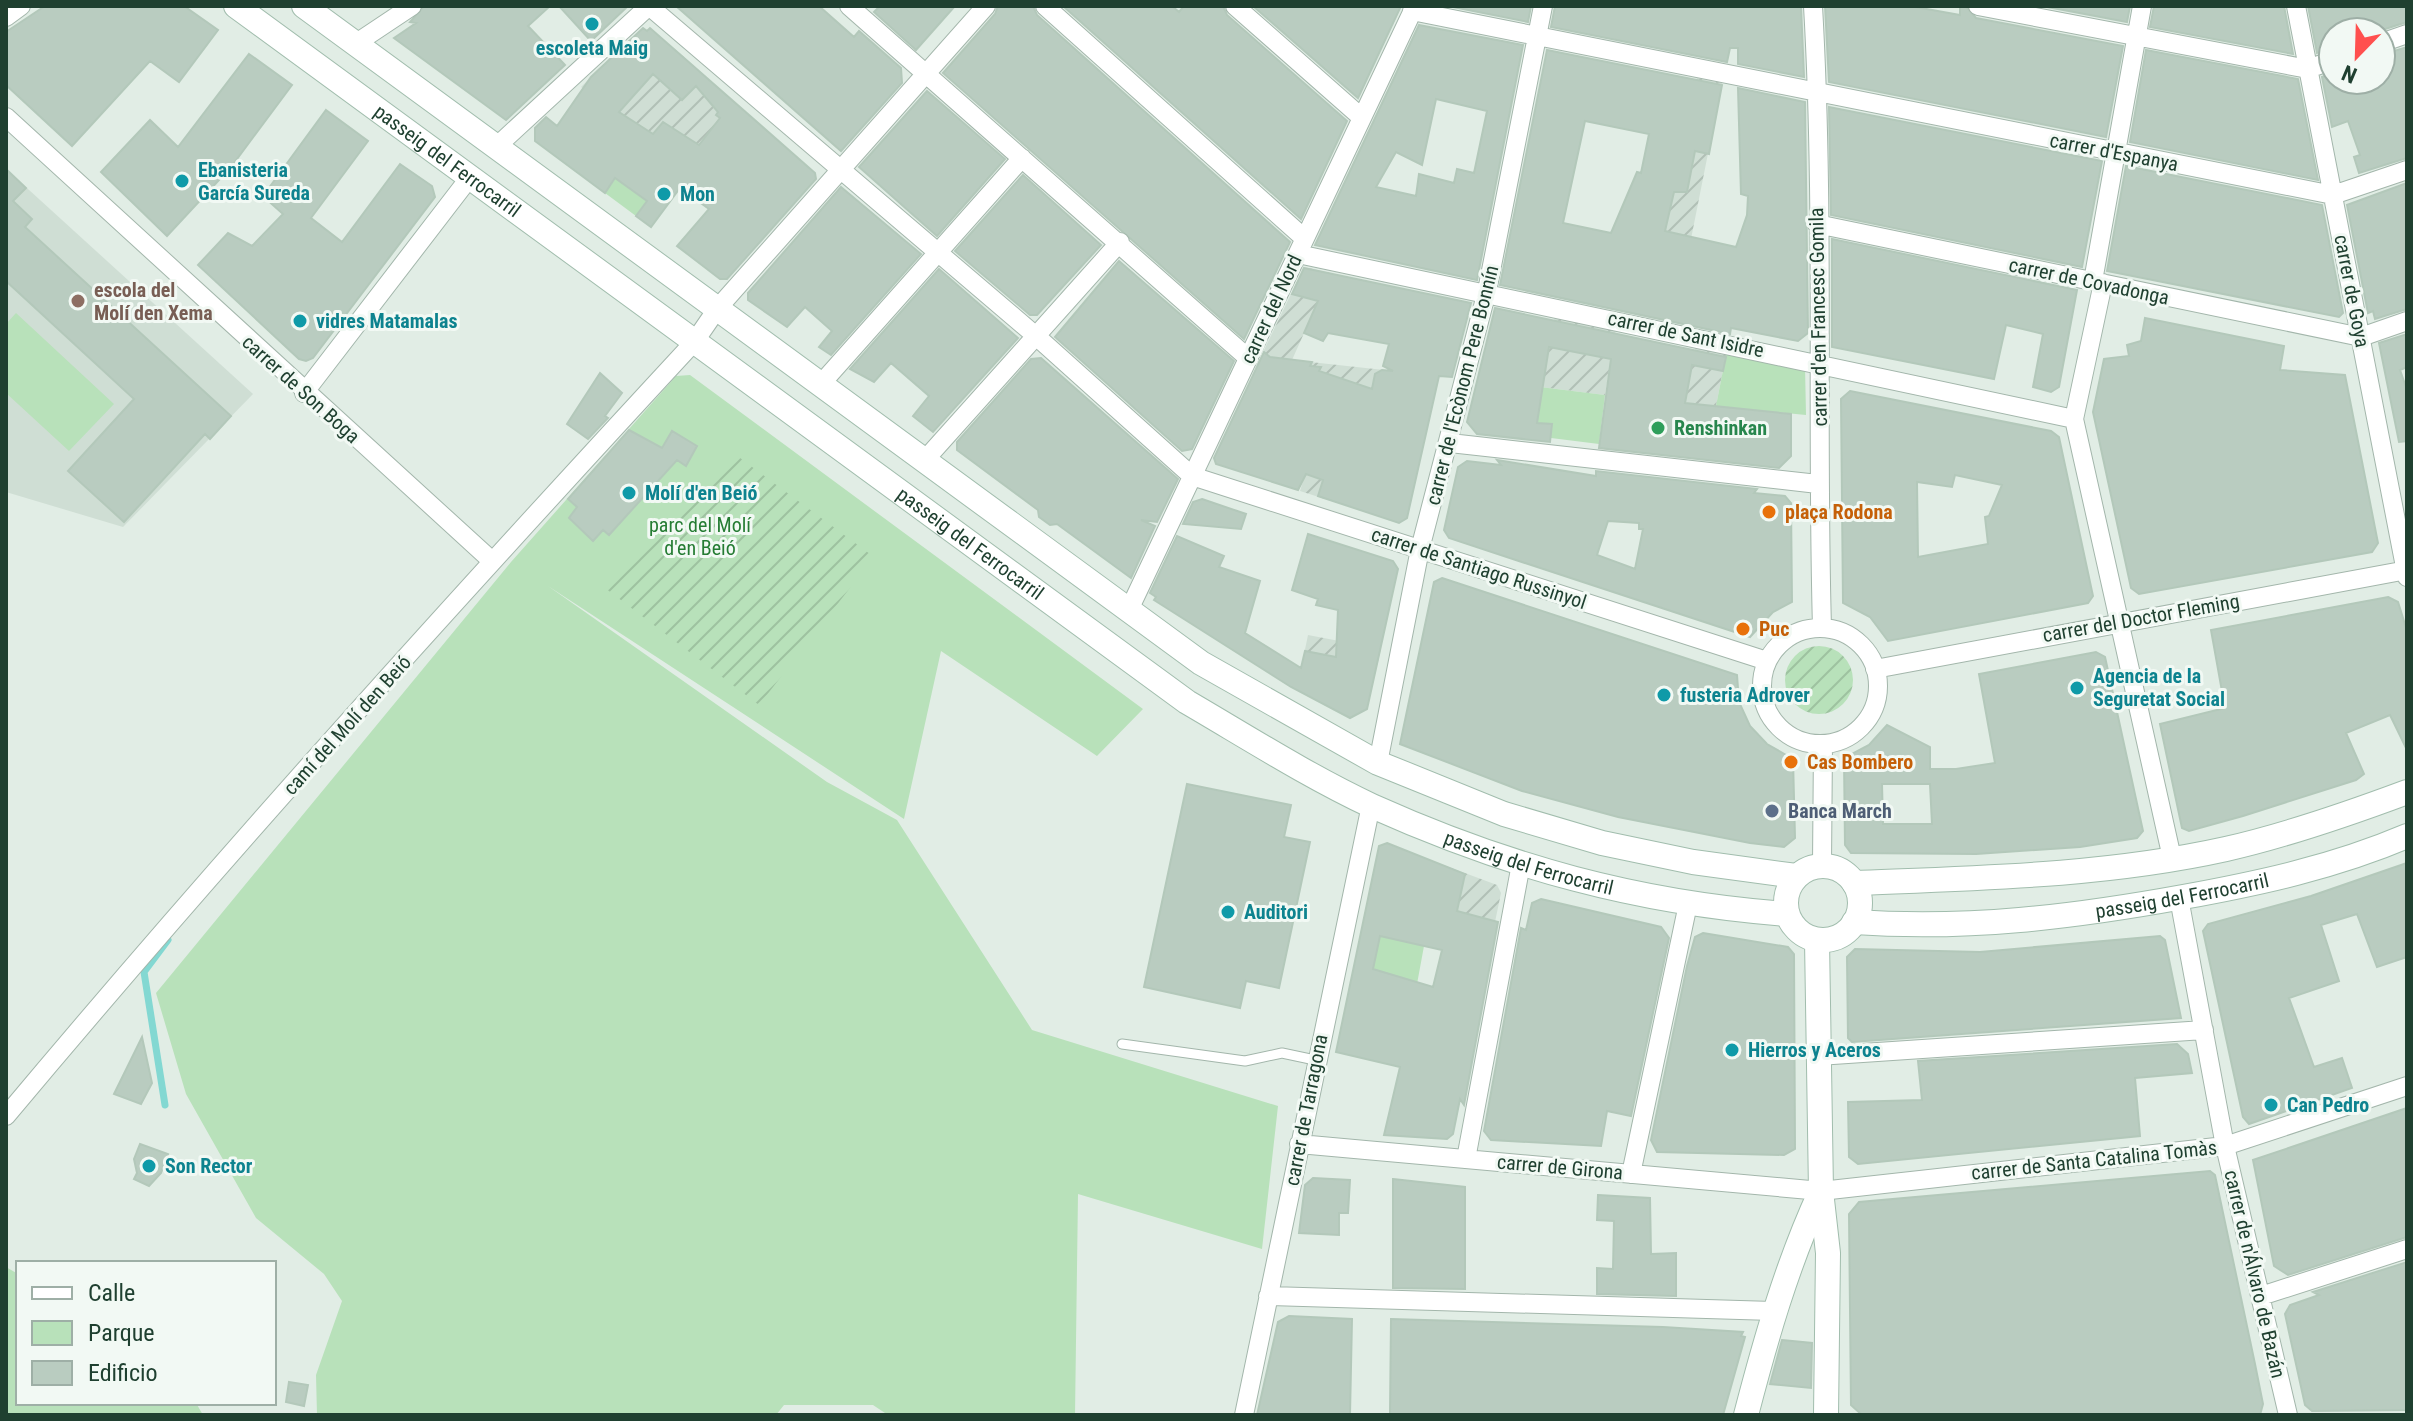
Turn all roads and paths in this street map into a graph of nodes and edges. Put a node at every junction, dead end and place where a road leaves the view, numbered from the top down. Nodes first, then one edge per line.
1 (21, 6) edge
2 (236, 6) edge
3 (304, 6) edge
4 (412, 6) edge
5 (649, 6) edge
6 (849, 6) edge
7 (986, 6) edge
8 (1045, 6) edge
9 (1235, 6) edge
10 (1543, 6) edge
11 (1813, 6) edge
12 (1978, 6) edge
13 (2142, 6) edge
14 (2296, 6) edge
15 (1414, 9) edge
16 (6, 17) edge
17 (1537, 36) junction
18 (2135, 39) junction
19 (355, 44) junction
20 (2317, 66) edge
21 (2308, 69) junction
22 (926, 75) junction
23 (1818, 94) junction
24 (6, 117) edge
25 (1361, 117) junction
26 (496, 147) junction
27 (2114, 152) junction
28 (1022, 158) junction
29 (843, 170) junction
30 (2407, 170) edge
31 (470, 177) junction
32 (2333, 195) junction
33 (1817, 224) junction
34 (1120, 242) junction
35 (1301, 246) junction
36 (939, 252) junction
37 (2098, 282) junction
38 (1487, 291) junction
39 (717, 309) junction
40 (2407, 321) edge
41 (1036, 336) junction
42 (2361, 337) junction
43 (695, 341) junction
44 (1248, 358) junction
45 (1822, 364) junction
46 (820, 385) junction
47 (304, 393) junction
48 (2074, 419) junction
49 (1450, 443) junction
50 (923, 462) junction
51 (1192, 476) junction
52 (1818, 484) junction
53 (1420, 549) junction
54 (492, 561) junction
55 (2406, 572) edge
56 (1128, 612) junction
57 (2120, 621) junction
58 (1822, 627) junction
59 (1767, 661) junction
60 (1875, 669) junction
61 (1823, 744) junction
62 (1378, 763) junction
63 (2407, 792) edge
64 (1371, 805) junction
65 (2407, 836) edge
66 (2172, 858) junction
67 (1521, 864) junction
68 (1822, 865) junction
69 (1796, 876) junction
70 (1854, 883) junction
71 (2179, 898) junction
72 (1688, 904) junction
73 (1787, 914) junction
74 (1854, 922) junction
75 (1817, 940) junction
76 (2204, 1030) junction
77 (1122, 1044) dead end
78 (1818, 1056) junction
79 (1315, 1060) junction
80 (2407, 1086) edge
81 (6, 1116) edge
82 (1299, 1144) junction
83 (2225, 1146) junction
84 (1466, 1159) junction
85 (1631, 1174) junction
86 (1821, 1191) junction
87 (1795, 1247) junction
88 (2407, 1249) edge
89 (1828, 1253) junction
90 (1268, 1296) junction
91 (2261, 1296) junction
92 (1773, 1311) junction
93 (1244, 1415) edge
94 (1746, 1415) edge
95 (1826, 1415) edge
96 (2288, 1415) edge

1 - 16 street
2 - 31 main road, passeig del Ferrocarril
3 - 19 main road, passeig del Ferrocarril
4 - 19 street
5 - 26 street
5 - 29 street
6 - 22 street
7 - 22 street, camí del Molí den Beió
8 - 35 street
9 - 25 street
10 - 17 street, carrer de l'Ecònom Pere Bonnín
11 - 23 street, carrer d'en Francesc Gomila
12 - 18 street
13 - 18 street
14 - 21 street, carrer de Goya
15 - 17 street, carrer d'Espanya
15 - 25 street, carrer del Nord
17 - 23 street, carrer d'Espanya
17 - 38 street, carrer de l'Ecònom Pere Bonnín
18 - 21 street
18 - 27 street
19 - 26 main road, passeig del Ferrocarril
20 - 21 street
21 - 32 street, carrer de Goya
22 - 28 street
22 - 29 street, camí del Molí den Beió
23 - 27 street, carrer d'Espanya
23 - 33 street, carrer d'en Francesc Gomila
24 - 47 street, carrer de Son Boga
25 - 35 street, carrer del Nord
26 - 39 main road, passeig del Ferrocarril
27 - 32 street, carrer d'Espanya
27 - 37 street
28 - 34 street
28 - 36 street
29 - 36 street
29 - 39 street, camí del Molí den Beió
30 - 32 street, carrer d'Espanya
31 - 43 main road, passeig del Ferrocarril
31 - 47 street
32 - 42 street, carrer de Goya
33 - 37 street, carrer de Covadonga
33 - 45 street, carrer d'en Francesc Gomila
34 - 41 street
34 - 44 street
35 - 38 street, carrer de Sant Isidre
35 - 44 street, carrer del Nord
36 - 41 street
36 - 46 street
37 - 42 street, carrer de Covadonga
37 - 48 street
38 - 45 street, carrer de Sant Isidre
38 - 49 street, carrer de l'Ecònom Pere Bonnín
39 - 43 street, camí del Molí den Beió
39 - 46 main road, passeig del Ferrocarril
40 - 42 street
41 - 50 street
41 - 51 street
42 - 55 street, carrer de Goya
43 - 54 street, camí del Molí den Beió
43 - 64 main road, passeig del Ferrocarril
44 - 51 street, carrer del Nord
45 - 48 street, carrer de Sant Isidre
45 - 52 street, carrer d'en Francesc Gomila
46 - 50 main road, passeig del Ferrocarril
47 - 54 street, carrer de Son Boga
48 - 57 street
49 - 52 street
49 - 53 street, carrer de l'Ecònom Pere Bonnín
50 - 56 main road, passeig del Ferrocarril
51 - 53 street, carrer de Santiago Russinyol
51 - 56 street, carrer del Nord
52 - 58 street, carrer d'en Francesc Gomila
53 - 59 street, carrer de Santiago Russinyol
53 - 62 street, carrer de l'Ecònom Pere Bonnín
54 - 81 street, camí del Molí den Beió
55 - 57 street, carrer del Doctor Fleming
56 - 62 main road, passeig del Ferrocarril
57 - 60 street, carrer del Doctor Fleming
57 - 66 street
58 - 59 street
58 - 60 street
59 - 61 street
60 - 61 street
61 - 68 street
62 - 69 main road, passeig del Ferrocarril
63 - 66 main road, passeig del Ferrocarril
64 - 67 main road, passeig del Ferrocarril
64 - 79 street, carrer de Tarragona
65 - 71 main road, passeig del Ferrocarril
66 - 70 main road, passeig del Ferrocarril
67 - 72 main road, passeig del Ferrocarril
67 - 84 street
68 - 69 main road
68 - 70 main road
69 - 73 main road
70 - 74 main road
71 - 74 main road, passeig del Ferrocarril
71 - 76 street, carrer de n'Álvaro de Bazán
72 - 73 main road, passeig del Ferrocarril
72 - 85 street
73 - 75 main road
74 - 75 main road
75 - 78 main road
76 - 78 street
76 - 83 street, carrer de n'Álvaro de Bazán
77 - 79 lane
78 - 86 main road
79 - 82 street, carrer de Tarragona
80 - 83 street, carrer de Santa Catalina Tomàs
82 - 84 street, carrer de Girona
82 - 90 street, carrer de Tarragona
83 - 86 street, carrer de Santa Catalina Tomàs
83 - 91 street, carrer de n'Álvaro de Bazán
84 - 85 street, carrer de Girona
85 - 86 street, carrer de Girona
86 - 87 main road
86 - 89 main road
87 - 89 main road
87 - 92 main road
88 - 91 street
89 - 95 main road
90 - 92 street
90 - 93 street, carrer de Tarragona
91 - 96 street, carrer de n'Álvaro de Bazán
92 - 94 main road

